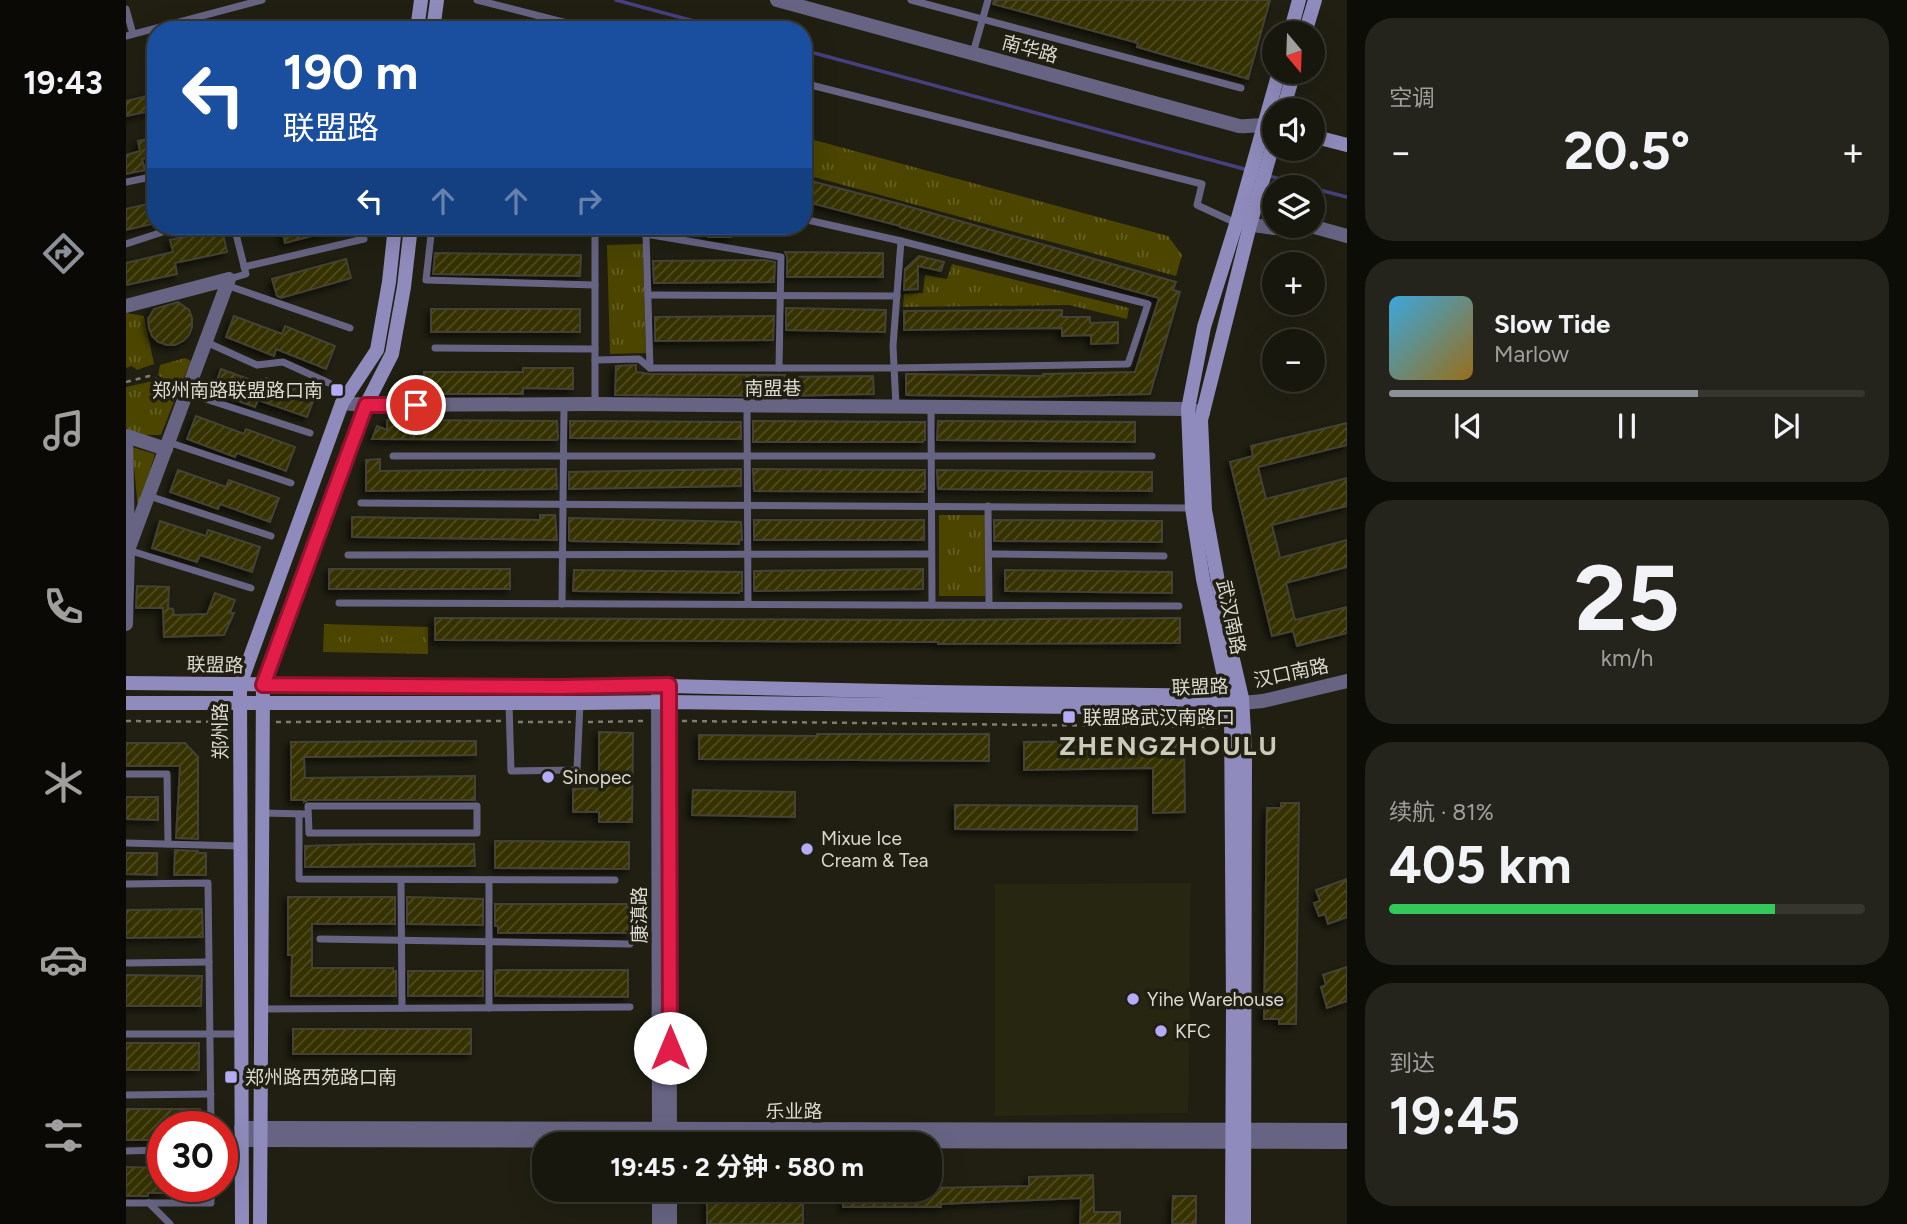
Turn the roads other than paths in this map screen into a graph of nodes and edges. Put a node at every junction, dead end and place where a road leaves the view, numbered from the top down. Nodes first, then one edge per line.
1 (262, 0) edge
2 (421, 0) edge
3 (437, 0) edge
4 (477, 0) edge
5 (777, 0) edge
6 (911, 0) edge
7 (988, 0) edge
8 (1299, 0) edge
9 (1315, 0) edge
10 (126, 9) edge
11 (983, 19) junction
12 (183, 21) edge
13 (418, 21) edge
14 (434, 21) edge
15 (559, 21) edge
16 (1293, 21) edge
17 (1309, 21) edge
18 (147, 30) edge
19 (130, 35) edge
20 (973, 54) junction
21 (812, 85) edge
22 (1241, 88) dead end
23 (1262, 126) edge
24 (1325, 139) edge
25 (1347, 145) edge
26 (1263, 161) edge
27 (147, 178) edge
28 (126, 182) edge
29 (812, 221) edge
30 (1244, 222) junction
31 (1262, 225) edge
32 (1325, 230) edge
33 (154, 235) edge
34 (236, 235) edge
35 (395, 235) edge
36 (410, 235) edge
37 (431, 235) edge
38 (595, 235) edge
39 (646, 235) edge
40 (652, 235) edge
41 (1347, 236) edge
42 (364, 239) dead end
43 (901, 241) junction
44 (126, 244) edge
45 (244, 267) junction
46 (228, 282) junction
47 (595, 285) junction
48 (648, 295) junction
49 (780, 296) junction
50 (897, 296) junction
51 (126, 306) edge
52 (350, 328) dead end
53 (206, 342) junction
54 (435, 348) dead end
55 (595, 349) junction
56 (595, 360) junction
57 (650, 368) junction
58 (779, 368) junction
59 (894, 368) junction
60 (329, 383) dead end
61 (187, 393) junction
62 (342, 403) junction
63 (595, 404) junction
64 (366, 405) junction
65 (564, 405) junction
66 (747, 407) junction
67 (896, 407) junction
68 (931, 407) junction
69 (1188, 409) junction
70 (1203, 413) junction
71 (310, 433) dead end
72 (126, 436) edge
73 (167, 445) junction
74 (393, 456) dead end
75 (565, 456) junction
76 (747, 456) junction
77 (930, 456) junction
78 (1152, 456) dead end
79 (291, 483) dead end
80 (149, 496) junction
81 (361, 503) dead end
82 (564, 504) junction
83 (747, 505) junction
84 (931, 506) junction
85 (988, 506) junction
86 (1192, 508) junction
87 (271, 536) dead end
88 (127, 550) edge
89 (747, 554) junction
90 (931, 554) junction
91 (989, 554) junction
92 (348, 555) dead end
93 (563, 555) junction
94 (1164, 556) dead end
95 (251, 587) dead end
96 (339, 603) dead end
97 (562, 604) junction
98 (748, 604) junction
99 (932, 605) junction
100 (989, 605) junction
101 (1179, 606) dead end
102 (127, 608) edge
103 (126, 624) edge
104 (1347, 681) edge
105 (126, 683) edge
106 (240, 685) junction
107 (263, 685) junction
108 (663, 686) junction
109 (663, 702) junction
110 (1234, 702) junction
111 (126, 703) edge
112 (509, 703) junction
113 (239, 704) junction
114 (263, 704) junction
115 (580, 704) junction
116 (126, 774) edge
117 (262, 813) junction
118 (299, 814) junction
119 (308, 815) junction
120 (126, 843) edge
121 (168, 844) junction
122 (240, 846) junction
123 (401, 880) junction
124 (489, 880) junction
125 (615, 880) dead end
126 (126, 884) edge
127 (320, 939) dead end
128 (401, 941) junction
129 (489, 942) junction
130 (630, 944) dead end
131 (209, 962) junction
132 (126, 963) edge
133 (630, 1007) dead end
134 (402, 1008) junction
135 (489, 1008) junction
136 (260, 1009) junction
137 (210, 1033) junction
138 (126, 1034) edge
139 (240, 1034) junction
140 (211, 1094) junction
141 (126, 1095) edge
142 (211, 1111) edge
143 (1347, 1130) edge
144 (665, 1132) edge
145 (241, 1134) junction
146 (259, 1135) junction
147 (1238, 1136) junction
148 (532, 1137) edge
149 (942, 1137) edge
150 (1347, 1142) edge
151 (147, 1150) edge
152 (126, 1151) edge
153 (211, 1202) edge
154 (659, 1202) edge
155 (670, 1202) edge
156 (126, 1203) edge
157 (149, 1203) junction
158 (170, 1224) edge
159 (242, 1224) edge
160 (260, 1224) edge
161 (659, 1224) edge
162 (670, 1224) edge
163 (1232, 1224) edge
164 (1244, 1224) edge

1 - 12 lane
2 - 13 main road
3 - 14 main road
4 - 15 lane
5 - 20 street, 南华路
6 - 11 lane
7 - 11 lane
8 - 16 main road
9 - 17 main road
10 - 19 lane
11 - 20 lane
11 - 22 lane
18 - 19 lane
20 - 23 street, 南华路
21 - 30 lane
24 - 25 main road
26 - 30 main road, 武汉南路
27 - 28 lane
29 - 43 lane
30 - 31 street
30 - 69 main road, 武汉南路
30 - 70 main road, 武汉南路
32 - 41 street
33 - 44 lane
34 - 45 lane
35 - 62 main road, 郑州路
36 - 64 main road
37 - 47 lane
38 - 47 lane
39 - 48 lane
40 - 49 lane
42 - 45 lane
43 - 50 lane
43 - 59 lane
45 - 46 lane
46 - 51 street
46 - 52 lane
46 - 53 street
47 - 55 lane
48 - 49 lane
48 - 57 lane
49 - 50 lane
49 - 58 lane
50 - 59 lane
53 - 60 lane
53 - 61 street
54 - 55 lane
55 - 56 lane
56 - 57 lane
56 - 63 lane
57 - 58 lane
58 - 59 lane
59 - 67 lane
61 - 71 lane
61 - 73 street
62 - 64 street, 南盟巷
62 - 106 main road, 郑州路
63 - 65 street, 南盟巷
63 - 66 street, 南盟巷
64 - 65 street, 南盟巷
64 - 107 main road
65 - 75 lane
66 - 67 street, 南盟巷
66 - 76 lane
67 - 68 street, 南盟巷
68 - 69 street, 南盟巷
68 - 77 lane
69 - 70 street, 南盟巷
69 - 86 main road, 武汉南路
70 - 110 main road, 武汉南路
72 - 73 street
72 - 88 street
73 - 79 lane
73 - 80 street
74 - 75 lane
75 - 76 lane
75 - 82 lane
76 - 77 lane
76 - 83 lane
77 - 78 lane
77 - 84 lane
80 - 87 lane
80 - 88 street
81 - 82 lane
82 - 83 lane
82 - 93 lane
83 - 84 lane
83 - 89 lane
84 - 85 lane
84 - 90 lane
85 - 86 lane
85 - 91 lane
86 - 110 main road, 武汉南路
88 - 95 lane
88 - 102 street
89 - 90 lane
89 - 93 lane
89 - 98 lane
90 - 99 lane
91 - 94 lane
91 - 100 lane
92 - 93 lane
93 - 97 lane
96 - 97 lane
97 - 98 lane
98 - 99 lane
99 - 100 lane
100 - 101 lane
102 - 103 street
104 - 110 street, 汉口南路
105 - 106 main road, 联盟路
106 - 107 main road, 联盟路
106 - 113 main road, 郑州路
107 - 108 main road, 联盟路
107 - 114 main road
108 - 109 street, 康滇路
108 - 110 main road, 联盟路
109 - 110 main road, 联盟路
109 - 115 main road, 联盟路
109 - 144 street, 康滇路
110 - 147 main road, 武汉南路
111 - 113 main road, 联盟路
112 - 114 main road, 联盟路
112 - 115 main road, 联盟路
112 - 115 lane
113 - 114 main road, 联盟路
113 - 122 main road, 郑州路
114 - 117 main road
116 - 121 lane
117 - 118 lane
117 - 136 main road
118 - 119 lane
118 - 123 lane
119 - 119 lane
120 - 121 lane
121 - 122 lane
122 - 139 main road, 郑州路
123 - 124 lane
123 - 128 lane
124 - 125 lane
124 - 129 lane
126 - 131 lane
127 - 128 lane
128 - 129 lane
128 - 134 lane
129 - 130 lane
129 - 135 lane
131 - 132 lane
131 - 137 lane
133 - 135 lane
134 - 135 lane
134 - 136 lane
136 - 146 main road
137 - 138 lane
137 - 139 lane
137 - 140 lane
139 - 145 main road, 郑州路
140 - 141 lane
140 - 142 lane
143 - 147 street, 乐业路
145 - 146 street, 乐业路
145 - 159 main road, 郑州路
146 - 148 street, 乐业路
146 - 160 main road
147 - 149 street, 乐业路
147 - 150 street, 乐业路
147 - 163 main road, 武汉南路
147 - 164 main road, 武汉南路
151 - 152 lane
153 - 157 lane
154 - 161 street
155 - 162 street
156 - 157 lane
157 - 158 lane

